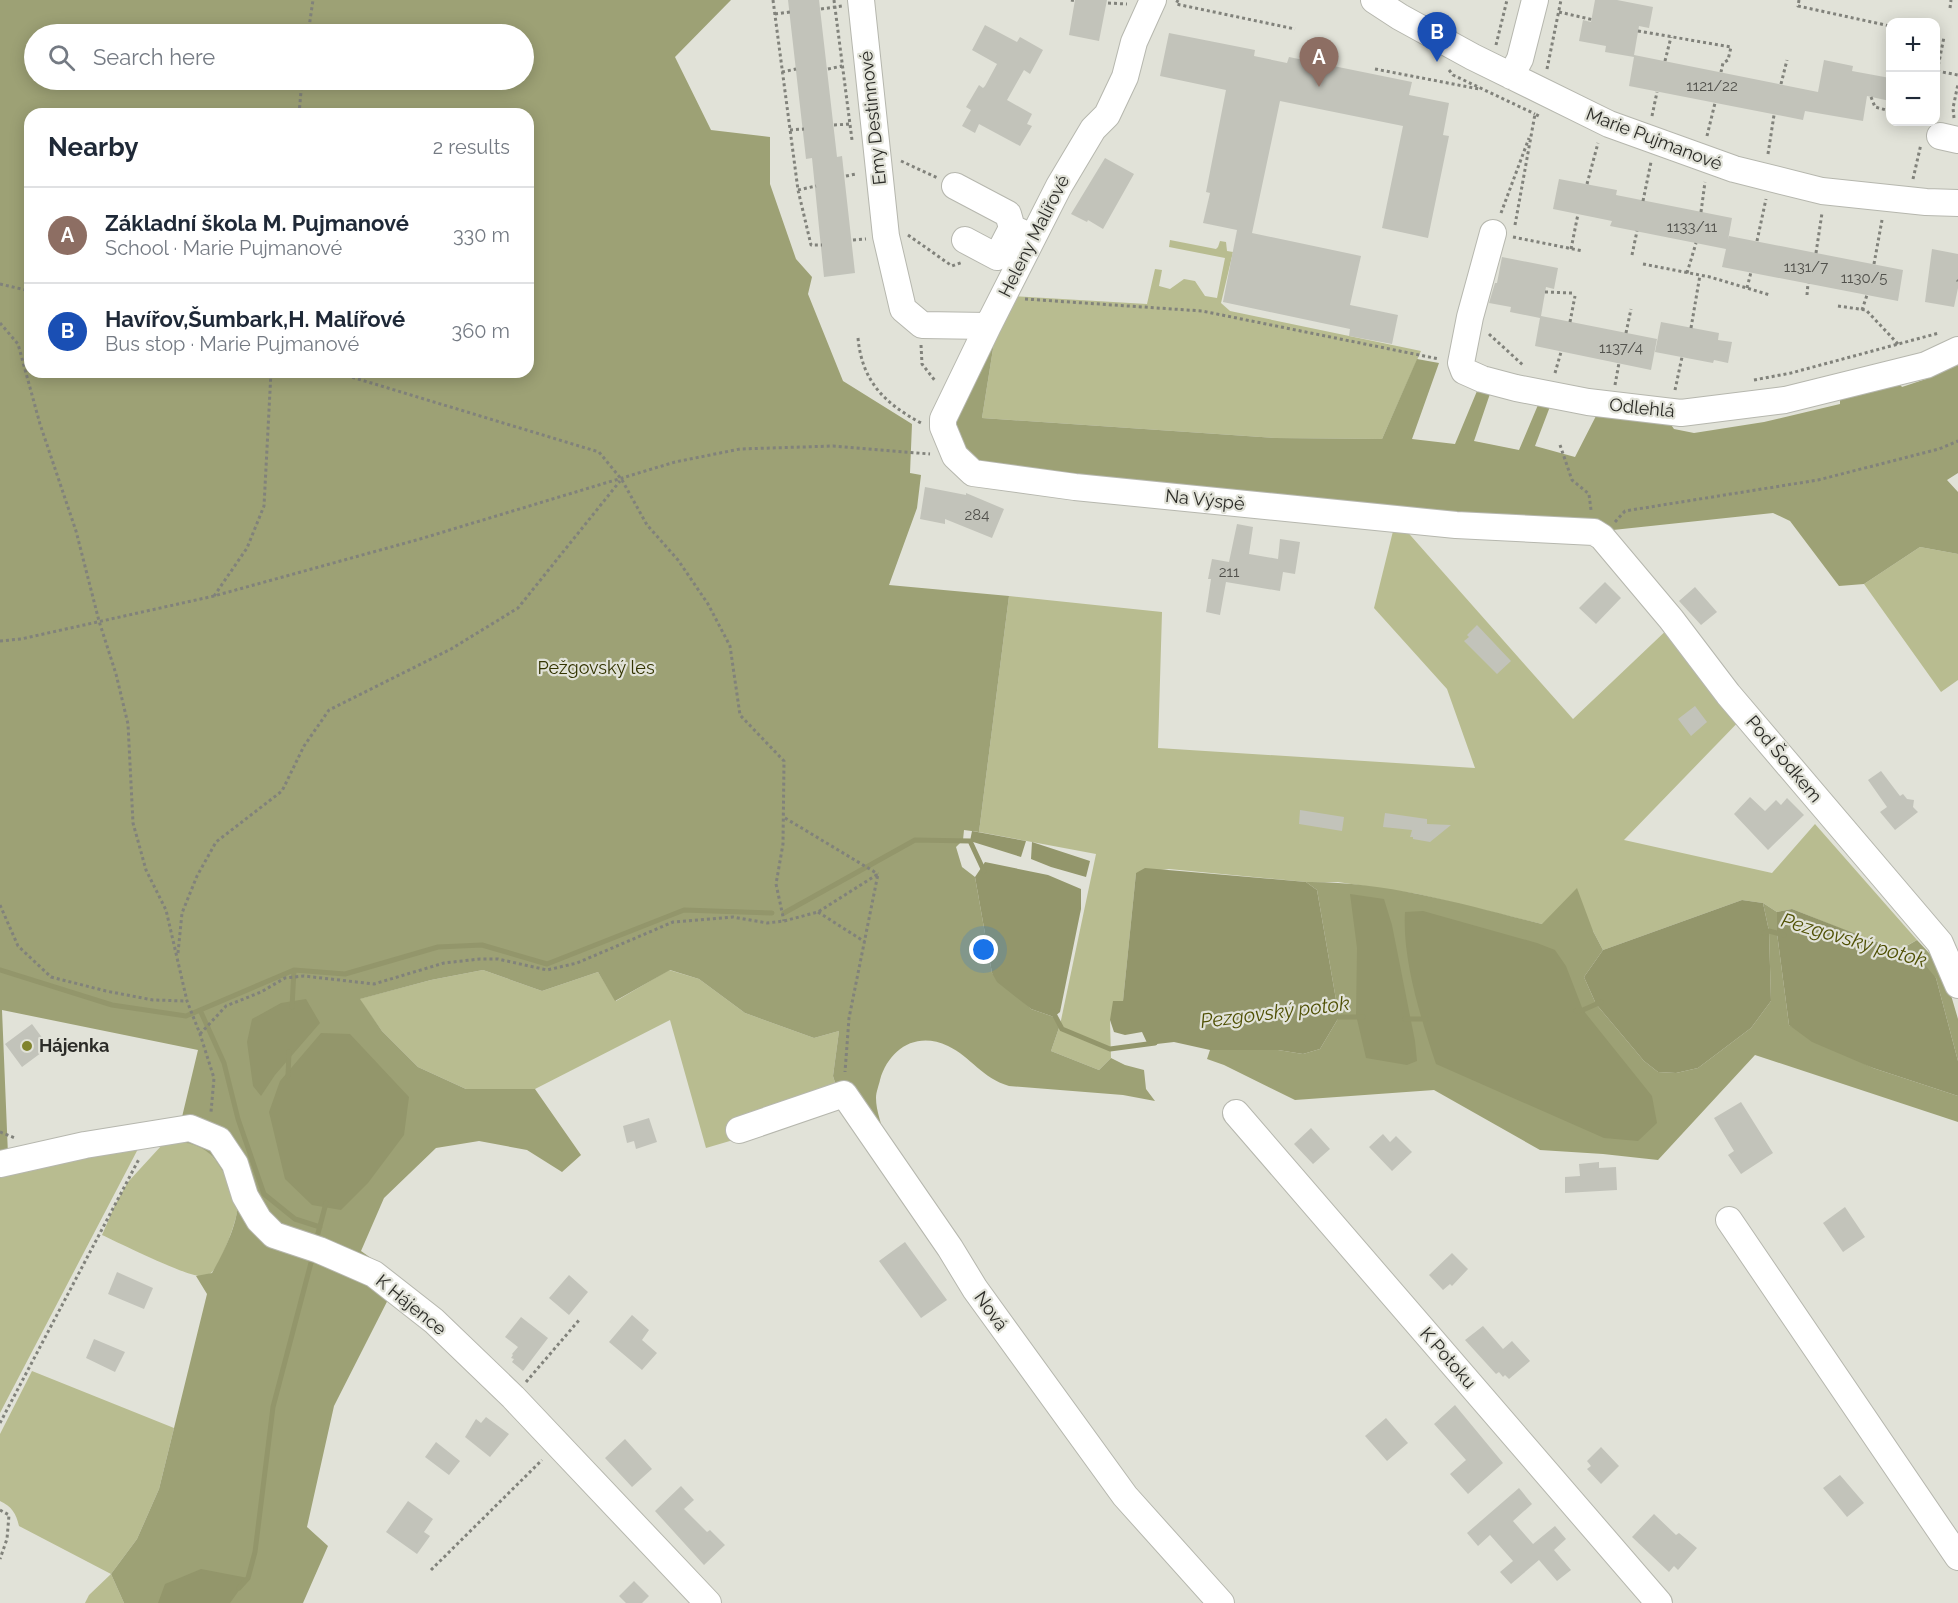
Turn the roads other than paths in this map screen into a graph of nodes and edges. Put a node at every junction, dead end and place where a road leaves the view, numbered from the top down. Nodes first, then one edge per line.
1 (861, 0) edge
2 (1153, 0) edge
3 (1374, 0) edge
4 (1535, 0) edge
5 (1516, 68) junction
6 (955, 186) road end
7 (1958, 203) edge
8 (1022, 233) junction
9 (1503, 235) road end
10 (969, 242) road end
11 (988, 326) junction
12 (1953, 340) edge
13 (1598, 535) joint
14 (1957, 981) edge
15 (1236, 1113) dead end
16 (739, 1130) dead end
17 (0, 1164) edge
18 (1729, 1220) dead end
19 (1958, 1557) edge
20 (708, 1603) edge
21 (1221, 1603) edge
22 (1659, 1603) edge

1 - 11 street, Emy Destinnové
2 - 8 street, Heleny Malířové
3 - 5 street, Marie Pujmanové
4 - 5 street
5 - 7 street, Marie Pujmanové
6 - 8 street
8 - 10 street
8 - 11 street, Heleny Malířové
9 - 12 street, Odlehlá
11 - 13 street, Na Výspě
13 - 14 street, Pod Šodkem
15 - 22 street, K Potoku
16 - 21 street, Nová
17 - 20 street, K Hájence
18 - 19 street

